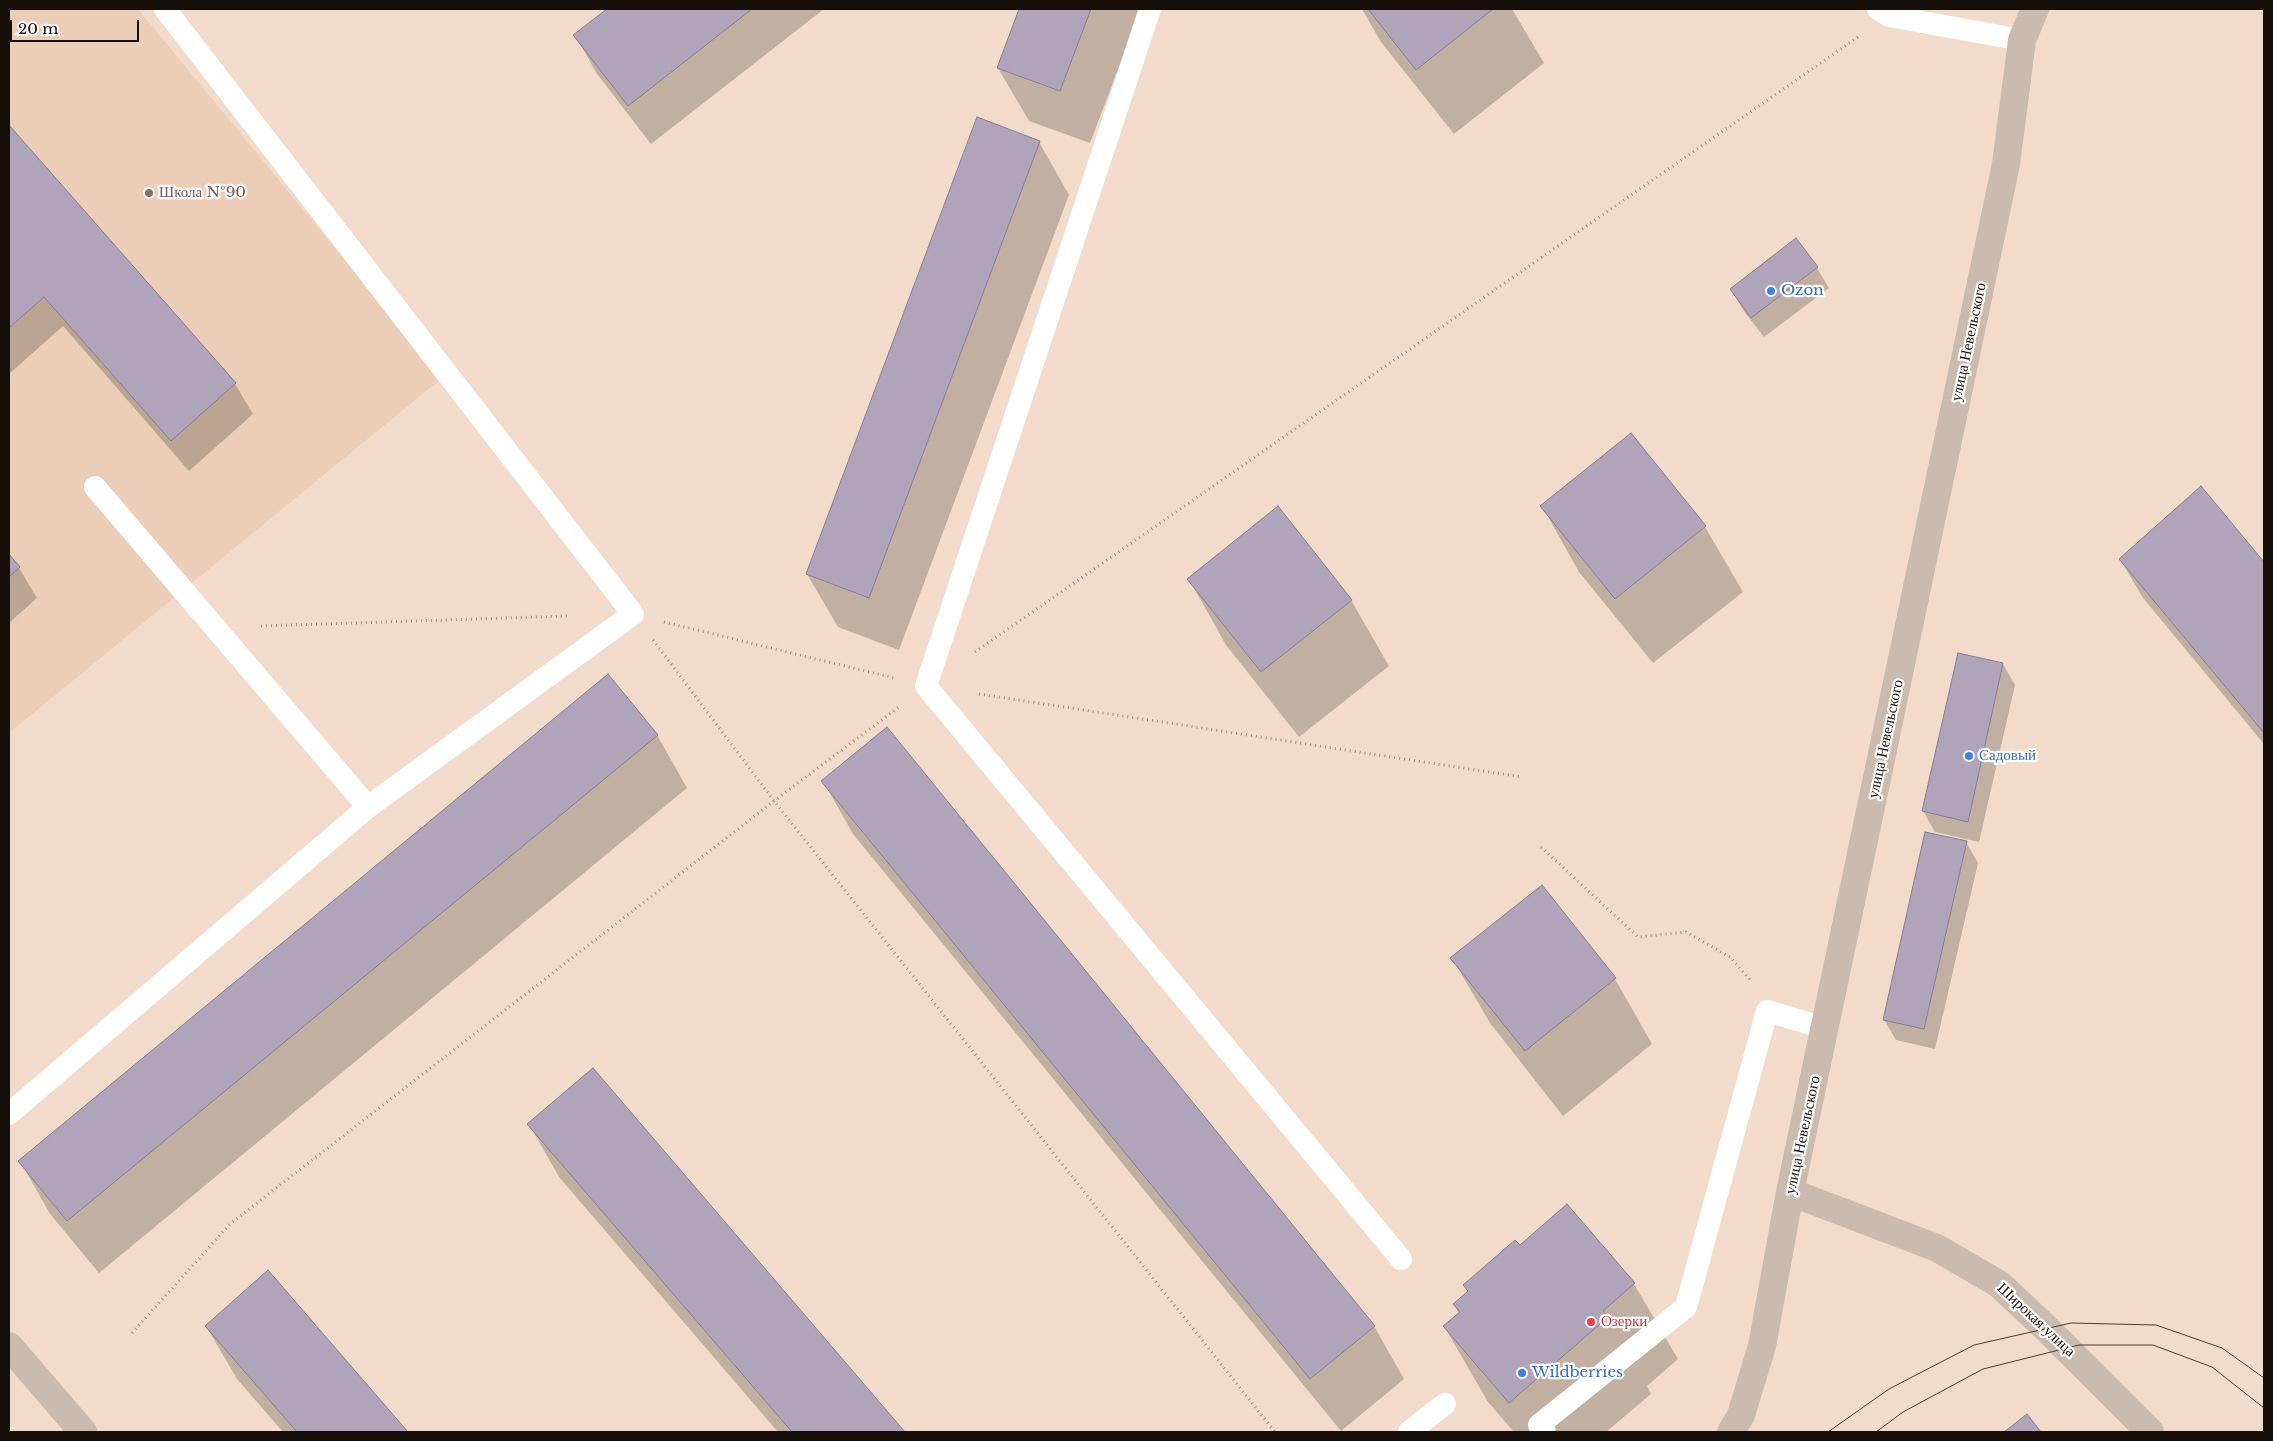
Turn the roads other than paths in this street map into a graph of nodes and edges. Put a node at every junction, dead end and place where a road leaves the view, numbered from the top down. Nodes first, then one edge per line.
1 (165, 9) edge
2 (1150, 9) edge
3 (2035, 9) edge
4 (1884, 12) edge
5 (2022, 40) junction
6 (95, 487) dead end
7 (368, 807) junction
8 (1825, 1028) junction
9 (9, 1114) edge
10 (1790, 1192) junction
11 (1401, 1259) dead end
12 (9, 1346) edge
13 (1445, 1404) dead end
14 (83, 1432) edge
15 (1410, 1432) edge
16 (1545, 1432) edge
17 (1731, 1432) edge
18 (2150, 1432) edge

1 - 7 lane
2 - 11 lane
3 - 5 street, улица Невельского
4 - 5 lane
5 - 8 street, улица Невельского
6 - 7 lane
7 - 9 lane
8 - 10 street, улица Невельского
8 - 16 lane
10 - 17 street, улица Невельского
10 - 18 street, Широкая улица
12 - 14 street
13 - 15 lane

